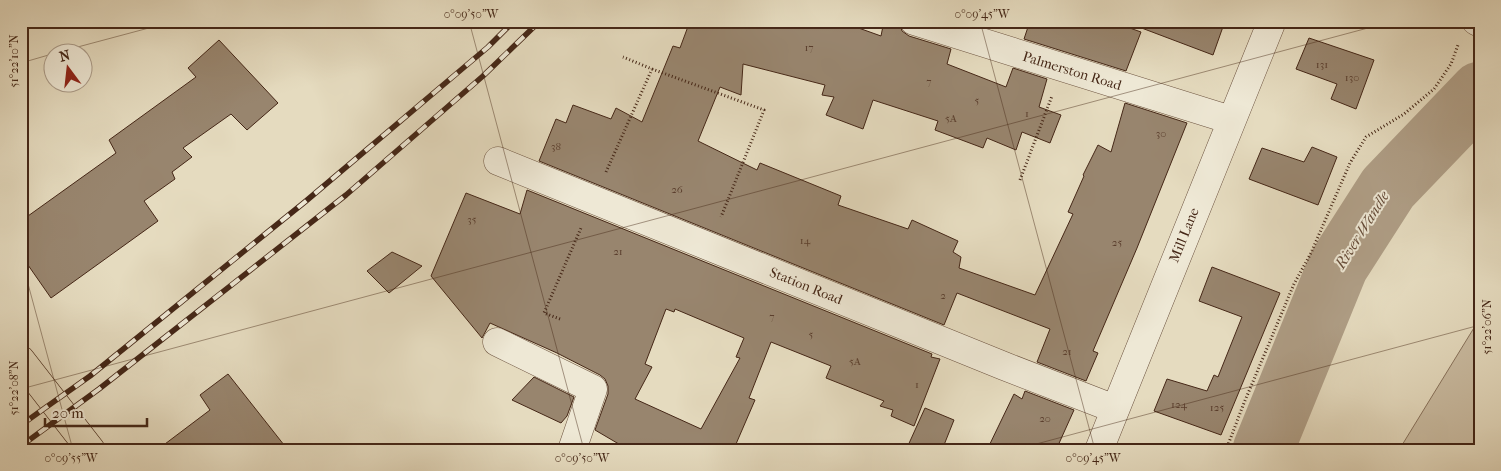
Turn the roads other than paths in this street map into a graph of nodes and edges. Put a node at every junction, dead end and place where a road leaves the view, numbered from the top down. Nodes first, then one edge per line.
1 (914, 21) edge
2 (1272, 21) edge
3 (1231, 120) junction
4 (498, 161) dead end
5 (497, 342) dead end
6 (21, 360) edge
7 (1115, 409) junction
8 (90, 450) edge
9 (572, 450) edge
10 (1099, 450) edge

1 - 3 street, Palmerston Road
2 - 3 street, Mill Lane
3 - 7 street, Mill Lane
4 - 7 street, Station Road
5 - 9 street
6 - 8 main road
7 - 10 street, Mill Lane

